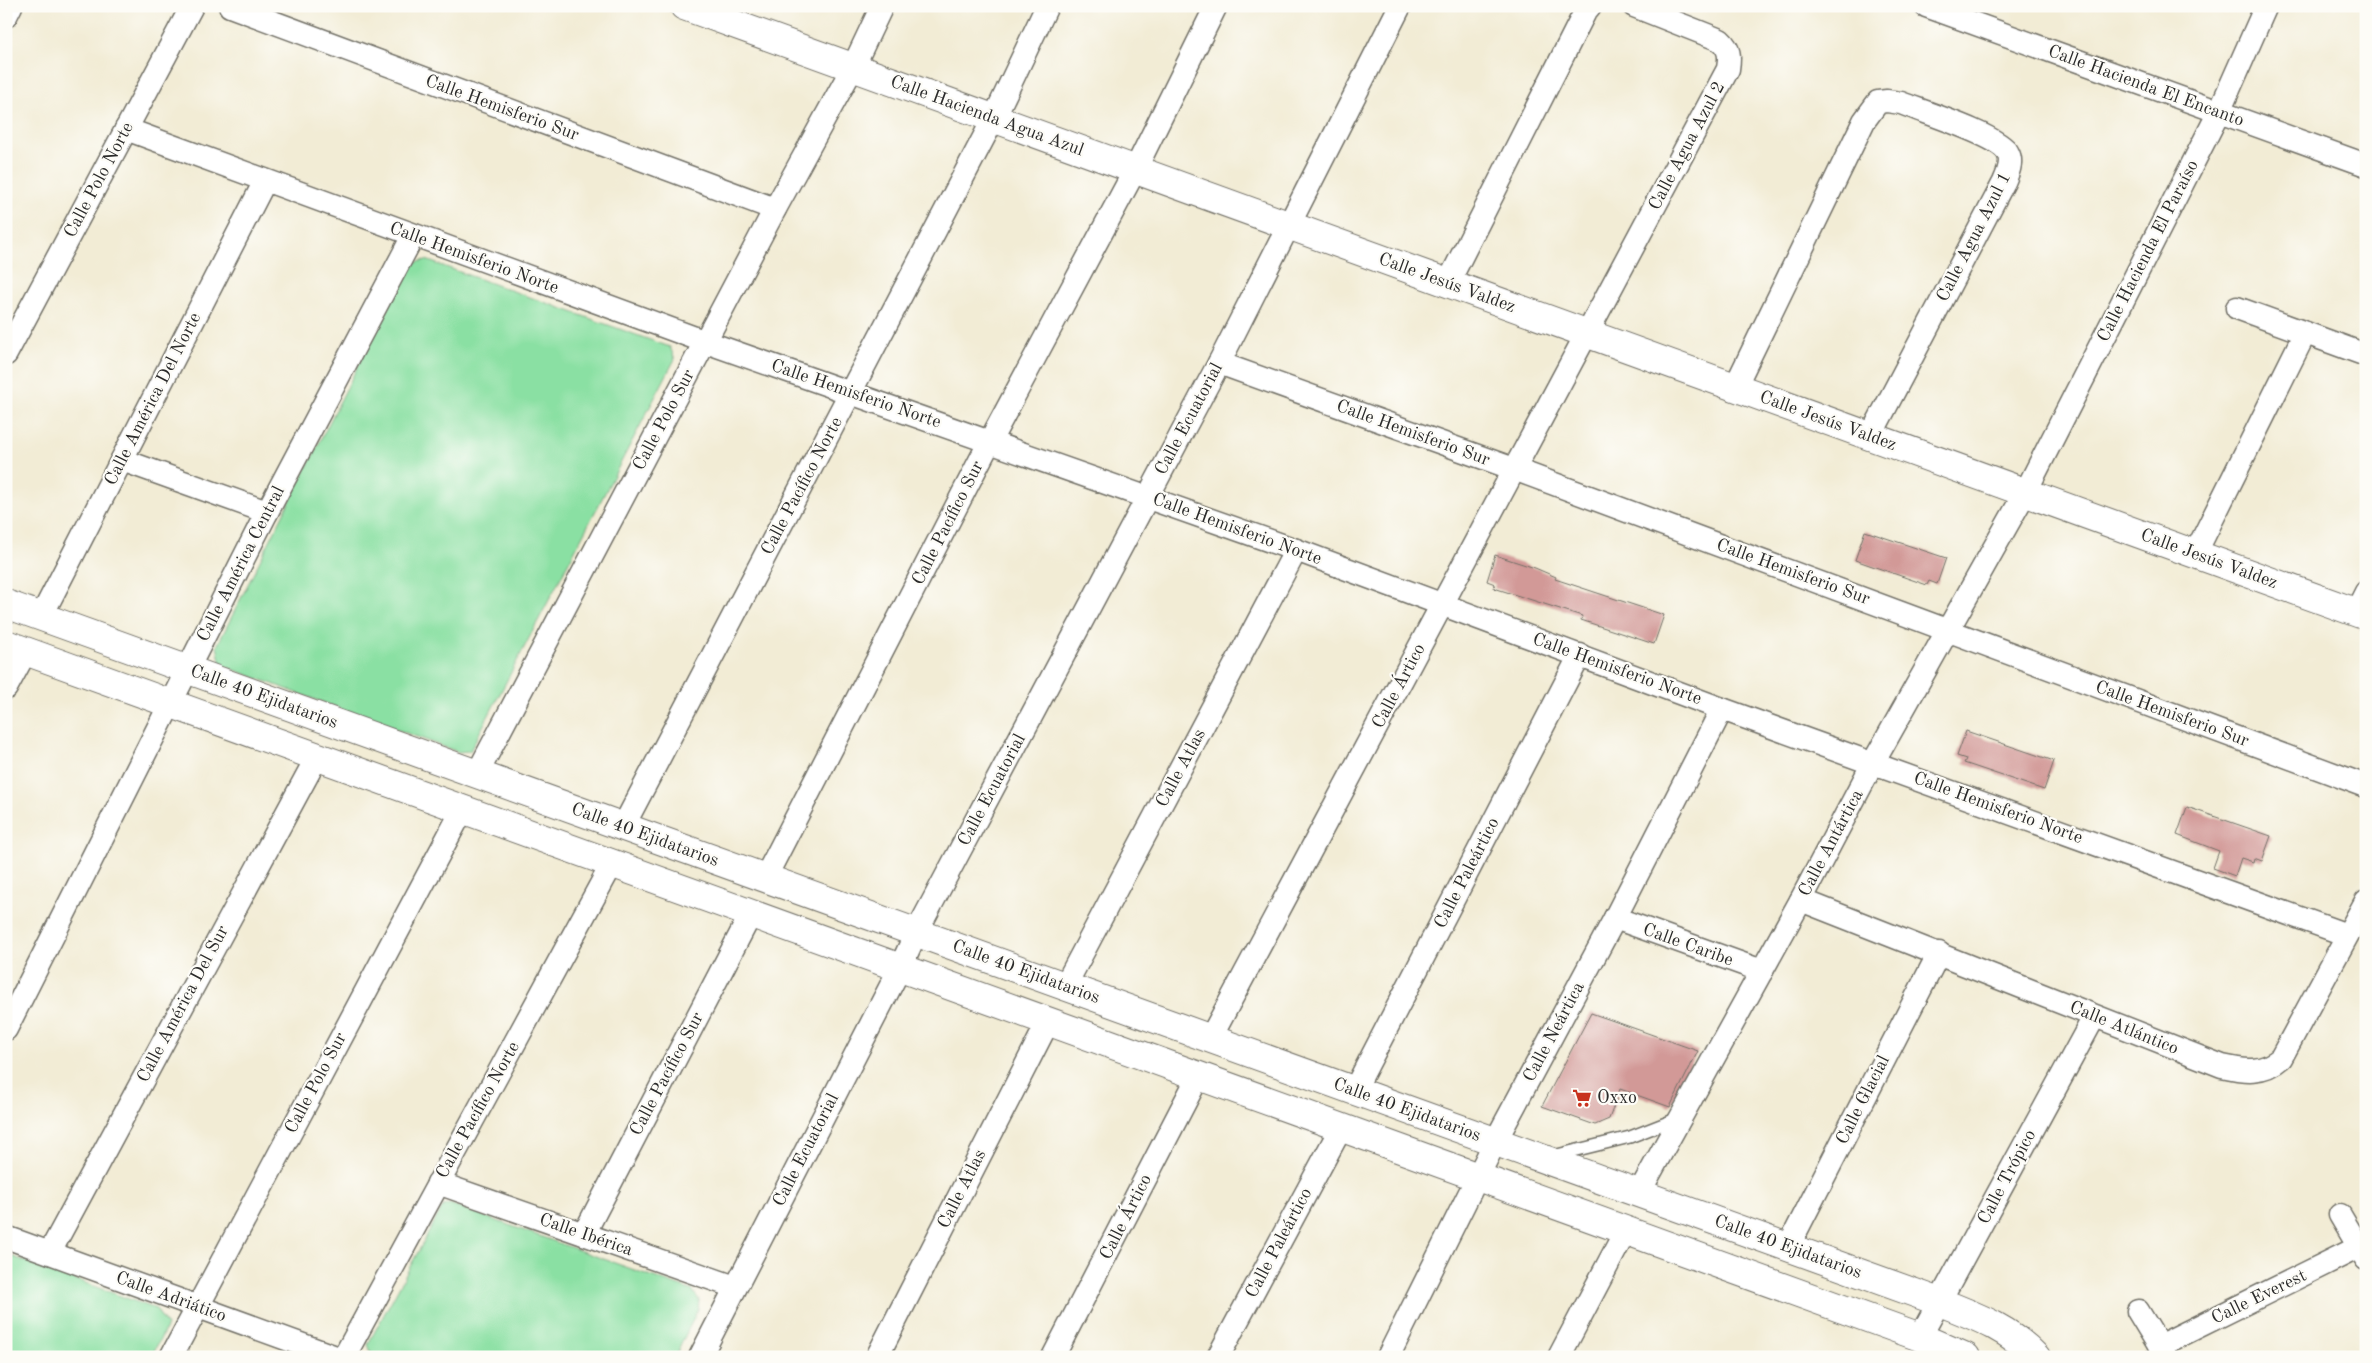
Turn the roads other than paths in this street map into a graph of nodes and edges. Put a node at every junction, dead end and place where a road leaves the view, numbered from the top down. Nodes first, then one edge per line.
1 (11, 6) edge
2 (192, 6) edge
3 (230, 6) edge
4 (882, 6) edge
5 (1047, 6) edge
6 (1216, 6) edge
7 (1400, 6) edge
8 (1590, 6) edge
9 (1634, 6) edge
10 (1926, 6) edge
11 (2266, 6) edge
12 (700, 9) edge
13 (6, 16) edge
14 (853, 67) junction
15 (2219, 112) junction
16 (994, 118) junction
17 (126, 129) junction
18 (2366, 165) edge
19 (1136, 170) junction
20 (265, 182) junction
21 (775, 209) junction
22 (1290, 226) junction
23 (413, 236) junction
24 (1448, 283) junction
25 (2237, 308) dead end
26 (2305, 333) junction
27 (1588, 334) junction
28 (706, 342) junction
29 (6, 354) edge
30 (2366, 355) edge
31 (1218, 363) junction
32 (1735, 388) junction
33 (850, 392) junction
34 (1870, 437) junction
35 (990, 441) junction
36 (122, 460) junction
37 (1514, 469) junction
38 (2025, 493) junction
39 (1148, 497) junction
40 (267, 512) junction
41 (1296, 550) junction
42 (2195, 554) junction
43 (6, 604) edge
44 (1443, 604) junction
45 (2363, 606) edge
46 (41, 617) junction
47 (1948, 630) junction
48 (16, 647) edge
49 (1580, 655) junction
50 (188, 669) junction
51 (6, 688) edge
52 (171, 704) junction
53 (1722, 708) junction
54 (317, 756) junction
55 (1873, 763) junction
56 (477, 774) junction
57 (2366, 786) edge
58 (463, 809) junction
59 (623, 827) junction
60 (612, 864) junction
61 (766, 878) junction
62 (1801, 900) junction
63 (2366, 901) edge
64 (751, 914) junction
65 (1615, 918) junction
66 (916, 933) junction
67 (2347, 935) junction
68 (1939, 953) junction
69 (900, 968) junction
70 (1762, 971) junction
71 (1065, 986) junction
72 (2094, 1016) junction
73 (1048, 1022) junction
74 (6, 1029) edge
75 (1210, 1039) junction
76 (1198, 1077) junction
77 (1354, 1091) junction
78 (1680, 1117) junction
79 (1341, 1128) junction
80 (1494, 1142) junction
81 (1542, 1158) junction
82 (1476, 1178) junction
83 (438, 1183) junction
84 (1639, 1193) junction
85 (2340, 1215) dead end
86 (1625, 1232) junction
87 (584, 1234) junction
88 (6, 1237) edge
89 (1788, 1247) junction
90 (50, 1252) junction
91 (2362, 1253) edge
92 (735, 1287) junction
93 (1940, 1302) junction
94 (197, 1306) junction
95 (2138, 1311) dead end
96 (1920, 1337) junction
97 (2162, 1352) edge
98 (171, 1357) edge
99 (336, 1357) edge
100 (344, 1357) edge
101 (700, 1357) edge
102 (877, 1357) edge
103 (1053, 1357) edge
104 (1218, 1357) edge
105 (1388, 1357) edge
106 (1559, 1357) edge
107 (1966, 1357) edge
108 (2036, 1357) edge

1 - 13 street
2 - 17 street, Calle Polo Norte
3 - 21 street, Calle Hemisferio Sur
4 - 14 street, Calle Polo Sur
5 - 16 street, Calle Pacífico Norte
6 - 19 street, Calle Pacífico Sur
7 - 22 street, Calle Ecuatorial
8 - 24 street
9 - 27 street, Calle Agua Azul 2
10 - 15 street, Calle Hacienda El Encanto
11 - 15 street, Calle Hacienda El Paraíso
12 - 14 main road, Calle Hacienda Agua Azul
14 - 16 main road, Calle Hacienda Agua Azul
14 - 21 street, Calle Polo Sur
15 - 18 street, Calle Hacienda El Encanto
15 - 38 street, Calle Hacienda El Paraíso
16 - 19 main road, Calle Hacienda Agua Azul
16 - 33 street, Calle Pacífico Norte
17 - 20 street, Calle Hemisferio Norte
17 - 29 street, Calle Polo Norte
19 - 22 main road, Calle Hacienda Agua Azul
19 - 35 street, Calle Pacífico Sur
20 - 23 street, Calle Hemisferio Norte
20 - 36 street, Calle América Del Norte
21 - 28 street, Calle Polo Sur
22 - 24 main road, Calle Jesús Valdez
22 - 31 street, Calle Ecuatorial
23 - 28 street, Calle Hemisferio Norte
23 - 40 street, Calle América Central
24 - 27 main road, Calle Jesús Valdez
25 - 26 street
26 - 30 street
26 - 42 street
27 - 32 main road, Calle Jesús Valdez
27 - 37 street, Calle Ártico
28 - 33 street, Calle Hemisferio Norte
28 - 56 street, Calle Polo Sur
31 - 37 street, Calle Hemisferio Sur
31 - 39 street, Calle Ecuatorial
32 - 34 main road, Calle Jesús Valdez
32 - 34 street, Calle Agua Azul 1
33 - 35 street, Calle Hemisferio Norte
33 - 59 street, Calle Pacífico Norte
34 - 38 main road, Calle Jesús Valdez
35 - 39 street, Calle Hemisferio Norte
35 - 61 street, Calle Pacífico Sur
36 - 40 street
36 - 46 street, Calle América Del Norte
37 - 44 street, Calle Ártico
37 - 47 street, Calle Hemisferio Sur
38 - 42 main road, Calle Jesús Valdez
38 - 47 street, Calle Antártica
39 - 41 street, Calle Hemisferio Norte
39 - 66 street, Calle Ecuatorial
40 - 50 street, Calle América Central
41 - 44 street, Calle Hemisferio Norte
41 - 71 street, Calle Atlas
42 - 45 main road, Calle Jesús Valdez
43 - 46 main road, Calle 40 Ejidatarios
44 - 49 street, Calle Hemisferio Norte
44 - 75 street, Calle Ártico
46 - 50 main road, Calle 40 Ejidatarios
47 - 55 street, Calle Antártica
47 - 57 street, Calle Hemisferio Sur
48 - 51 street
48 - 52 main road
49 - 53 street, Calle Hemisferio Norte
49 - 77 street, Calle Paleártico
50 - 52 street, Calle América Central
50 - 56 main road, Calle 40 Ejidatarios
52 - 54 main road
52 - 74 street, Calle América Central
53 - 55 street, Calle Hemisferio Norte
53 - 65 street, Calle Neártica
54 - 58 main road
54 - 90 street, Calle América Del Sur
55 - 62 street, Calle Antártica
55 - 67 street, Calle Hemisferio Norte
56 - 59 main road, Calle 40 Ejidatarios
58 - 60 main road
58 - 94 street, Calle Polo Sur
59 - 61 main road, Calle 40 Ejidatarios
60 - 64 main road
60 - 83 street, Calle Pacífico Norte
61 - 66 main road, Calle 40 Ejidatarios
62 - 68 street, Calle Atlántico
62 - 70 street, Calle Antártica
63 - 67 street, Calle Atlántico
64 - 69 main road
64 - 87 street, Calle Pacífico Sur
65 - 70 street, Calle Caribe
65 - 80 street, Calle Neártica
66 - 69 street, Calle Ecuatorial
66 - 71 main road, Calle 40 Ejidatarios
67 - 72 street, Calle Atlántico
68 - 72 street, Calle Atlántico
68 - 89 street, Calle Glacial
69 - 73 main road
69 - 92 street, Calle Ecuatorial
70 - 78 street, Calle Antártica
71 - 75 main road, Calle 40 Ejidatarios
72 - 93 street, Calle Trópico
73 - 76 main road
73 - 102 street, Calle Atlas
75 - 77 main road, Calle 40 Ejidatarios
76 - 79 main road
76 - 103 street, Calle Ártico
77 - 80 main road, Calle 40 Ejidatarios
78 - 81 lane
78 - 84 street, Calle Antártica
79 - 82 main road
79 - 104 street, Calle Paleártico
80 - 81 main road, Calle 40 Ejidatarios
80 - 82 street, Calle Neártica
81 - 84 main road, Calle 40 Ejidatarios
82 - 86 main road
82 - 105 street, Calle Neártica
83 - 87 street, Calle Ibérica
83 - 100 street, Calle Pacífico Norte
84 - 89 main road, Calle 40 Ejidatarios
85 - 91 street
86 - 96 main road
86 - 106 street
87 - 92 street, Calle Ibérica
88 - 90 street, Calle Adriático
89 - 93 main road, Calle 40 Ejidatarios
90 - 94 street, Calle Adriático
91 - 97 street, Calle Everest
92 - 101 street, Calle Ecuatorial
93 - 96 street, Calle Trópico
93 - 108 main road, Calle 40 Ejidatarios
94 - 98 street, Calle Polo Sur
94 - 99 street, Calle Adriático
95 - 97 street
96 - 107 main road

